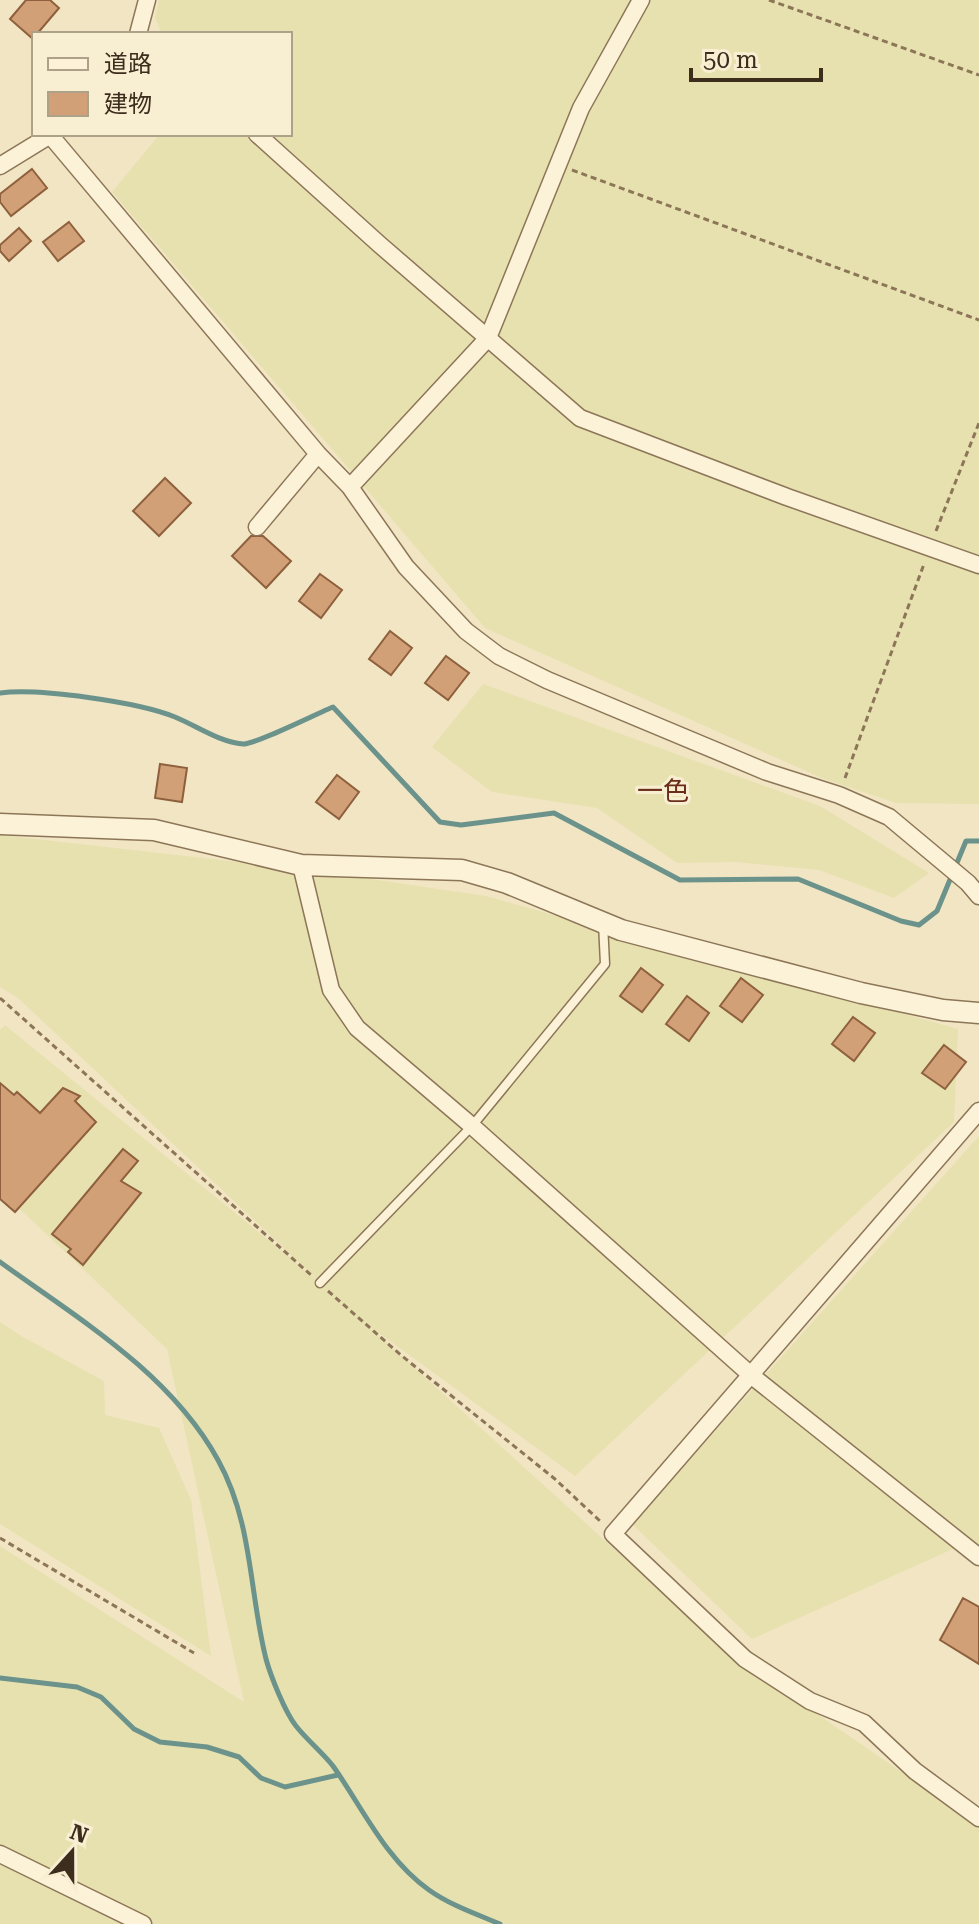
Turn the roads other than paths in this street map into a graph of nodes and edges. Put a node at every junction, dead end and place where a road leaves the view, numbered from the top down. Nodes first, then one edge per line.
1 (147, 0) edge
2 (641, 0) edge
3 (141, 32) edge
4 (49, 136) edge
5 (52, 136) edge
6 (259, 136) edge
7 (0, 166) edge
8 (488, 338) junction
9 (318, 454) junction
10 (350, 487) junction
11 (257, 527) dead end
12 (979, 565) edge
13 (0, 824) edge
14 (301, 865) junction
15 (974, 890) edge
16 (603, 923) junction
17 (979, 1013) edge
18 (979, 1111) edge
19 (472, 1126) junction
20 (320, 1283) road end
21 (752, 1376) junction
22 (979, 1557) edge
23 (979, 1818) edge
24 (0, 1854) edge
25 (143, 1924) edge

1 - 3 street
2 - 8 street
4 - 7 street
5 - 9 street
6 - 8 street
8 - 10 street
8 - 12 street
9 - 10 street
9 - 11 street
10 - 15 street
13 - 14 street
14 - 16 street
14 - 19 street
16 - 17 street
16 - 19 lane
18 - 21 street
19 - 20 lane
19 - 21 street
21 - 22 street
21 - 23 street
24 - 25 street

